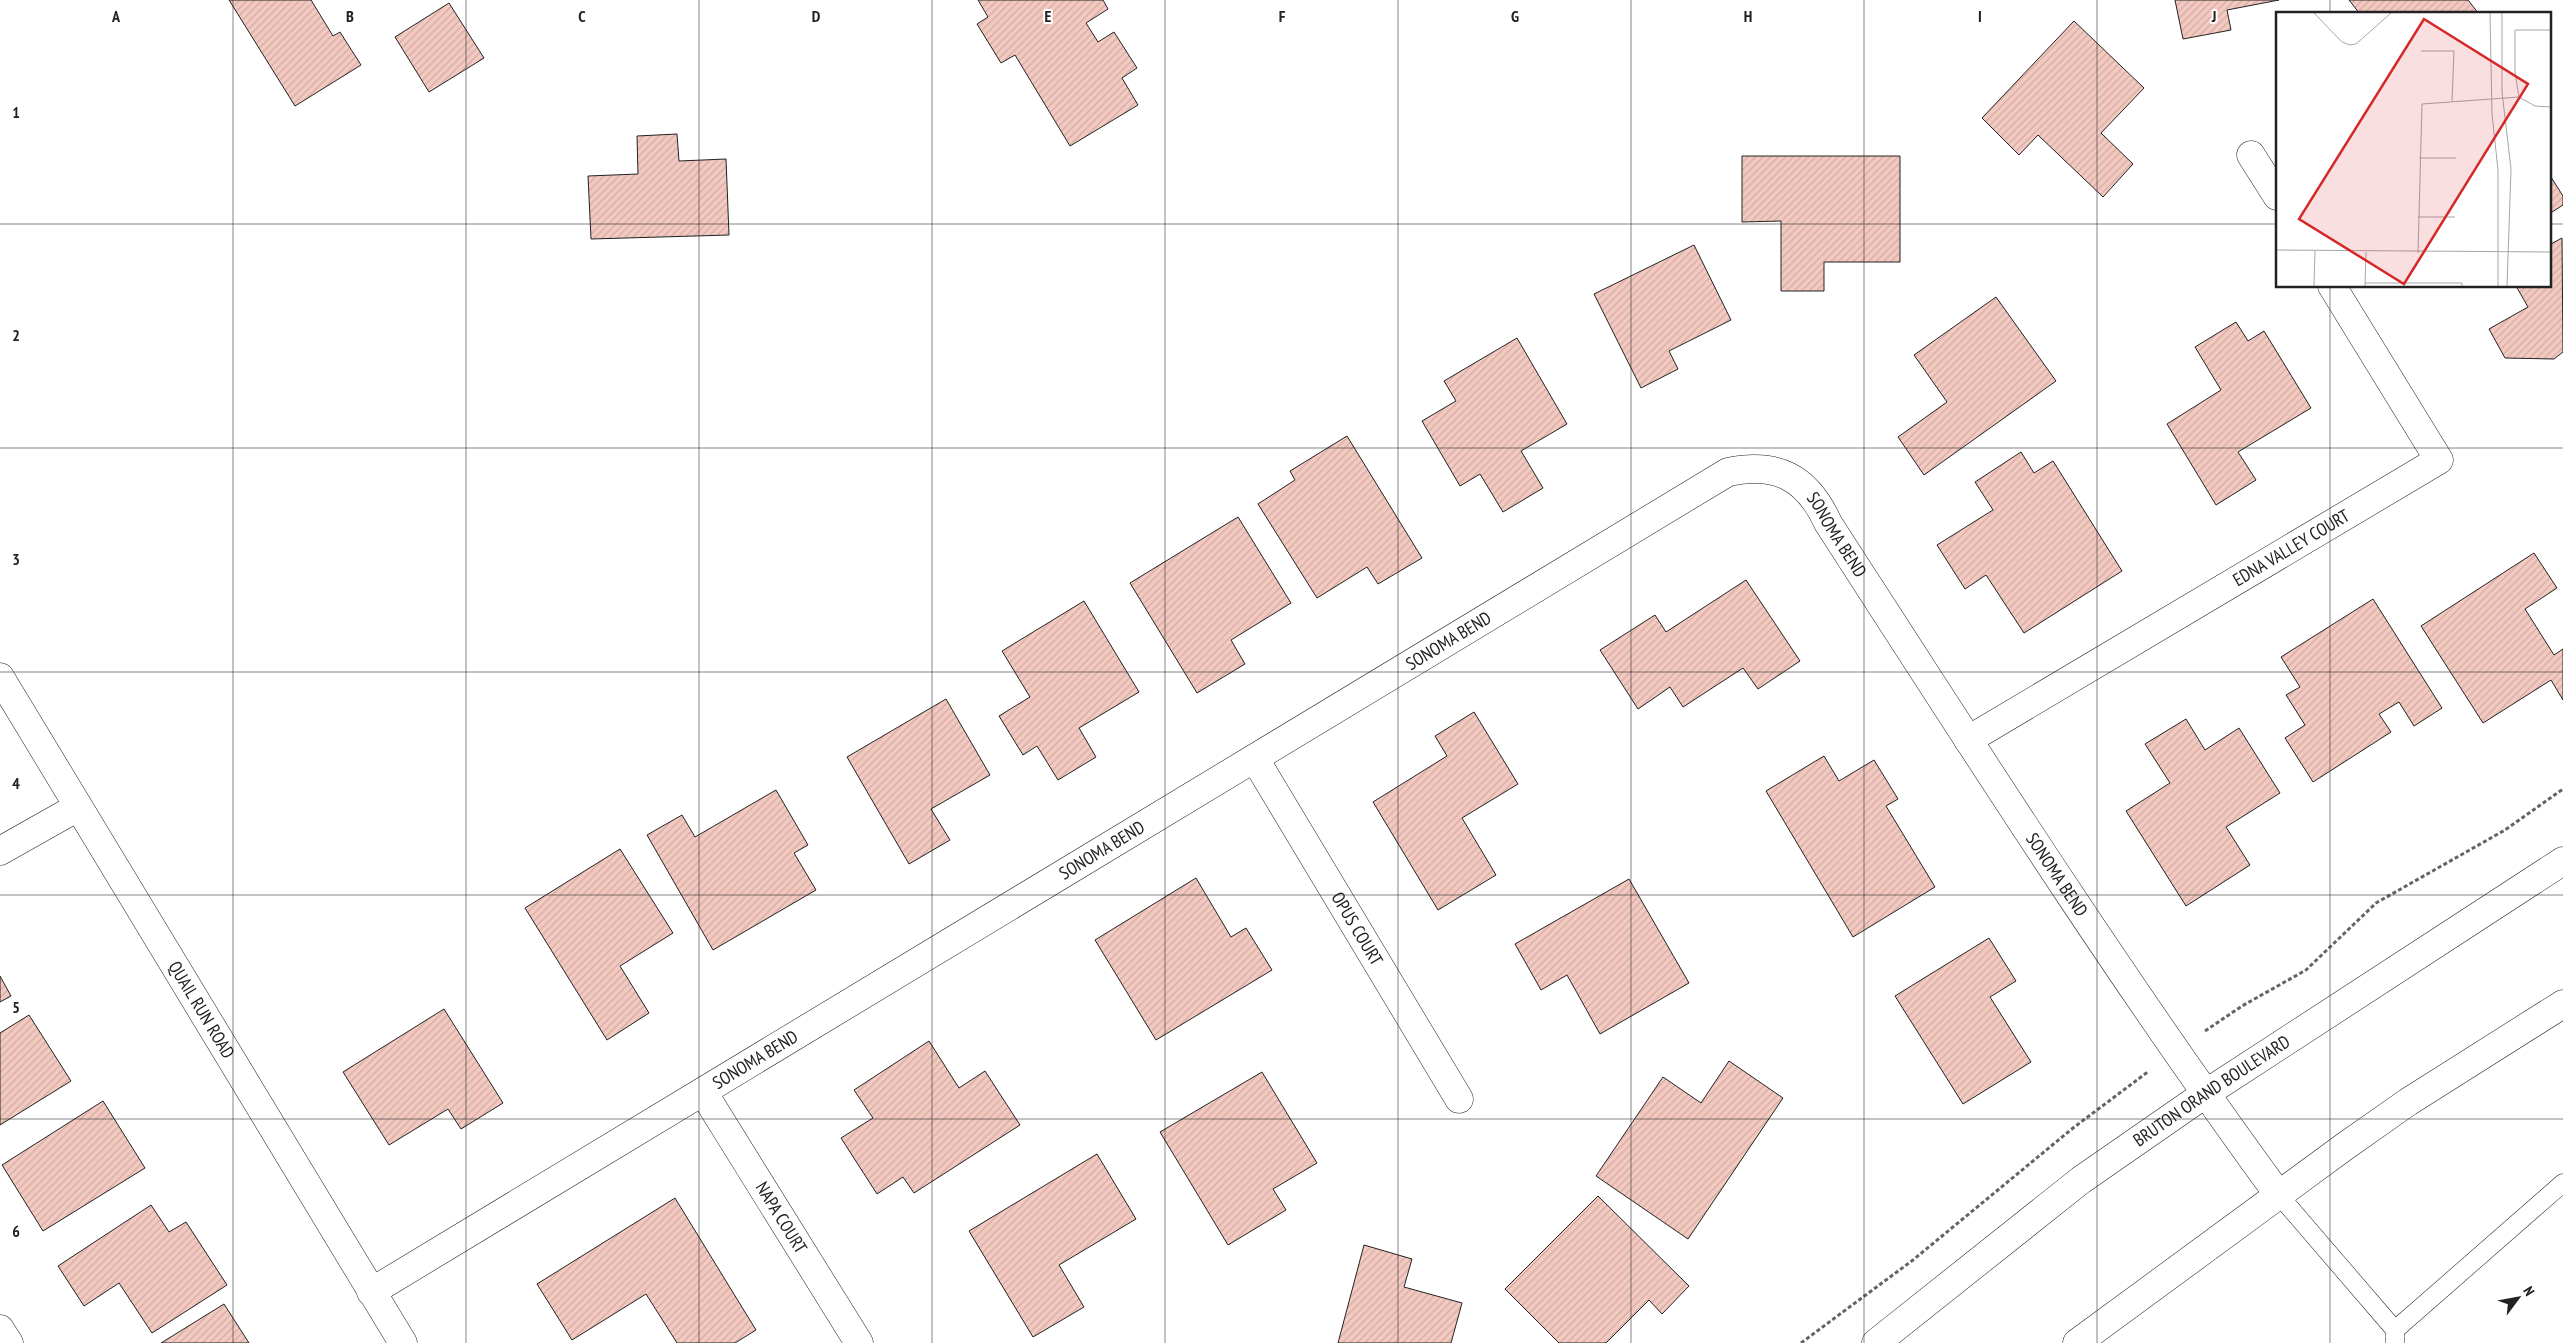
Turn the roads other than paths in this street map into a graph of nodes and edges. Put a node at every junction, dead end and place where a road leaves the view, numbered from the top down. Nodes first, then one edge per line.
1 (2251, 154) dead end
2 (2276, 194) edge
3 (2333, 288) edge
4 (0, 677) edge
5 (1968, 740) junction
6 (1254, 759) junction
7 (78, 807) junction
8 (0, 851) edge
9 (2563, 861) edge
10 (2563, 1004) edge
11 (703, 1092) junction
12 (2205, 1094) junction
13 (1459, 1099) dead end
14 (2563, 1183) edge
15 (2278, 1194) junction
16 (371, 1292) junction
17 (0, 1329) edge
18 (2395, 1337) edge
19 (9, 1343) edge
20 (403, 1343) edge
21 (859, 1343) edge
22 (1876, 1343) edge
23 (2077, 1343) edge

1 - 2 street
3 - 5 street, EDNA VALLEY COURT
4 - 7 street, QUAIL RUN ROAD
5 - 6 street, SONOMA BEND
5 - 12 street, SONOMA BEND
6 - 11 street, SONOMA BEND
6 - 13 street, OPUS COURT
7 - 8 street
7 - 16 street, QUAIL RUN ROAD
9 - 12 street, BRUTON ORAND BOULEVARD
10 - 15 street
11 - 16 street, SONOMA BEND
11 - 21 street, NAPA COURT
12 - 15 street, SONOMA BEND
12 - 22 street, BRUTON ORAND BOULEVARD
14 - 18 lane
15 - 18 lane
15 - 23 street
16 - 20 street, QUAIL RUN ROAD
17 - 19 street

